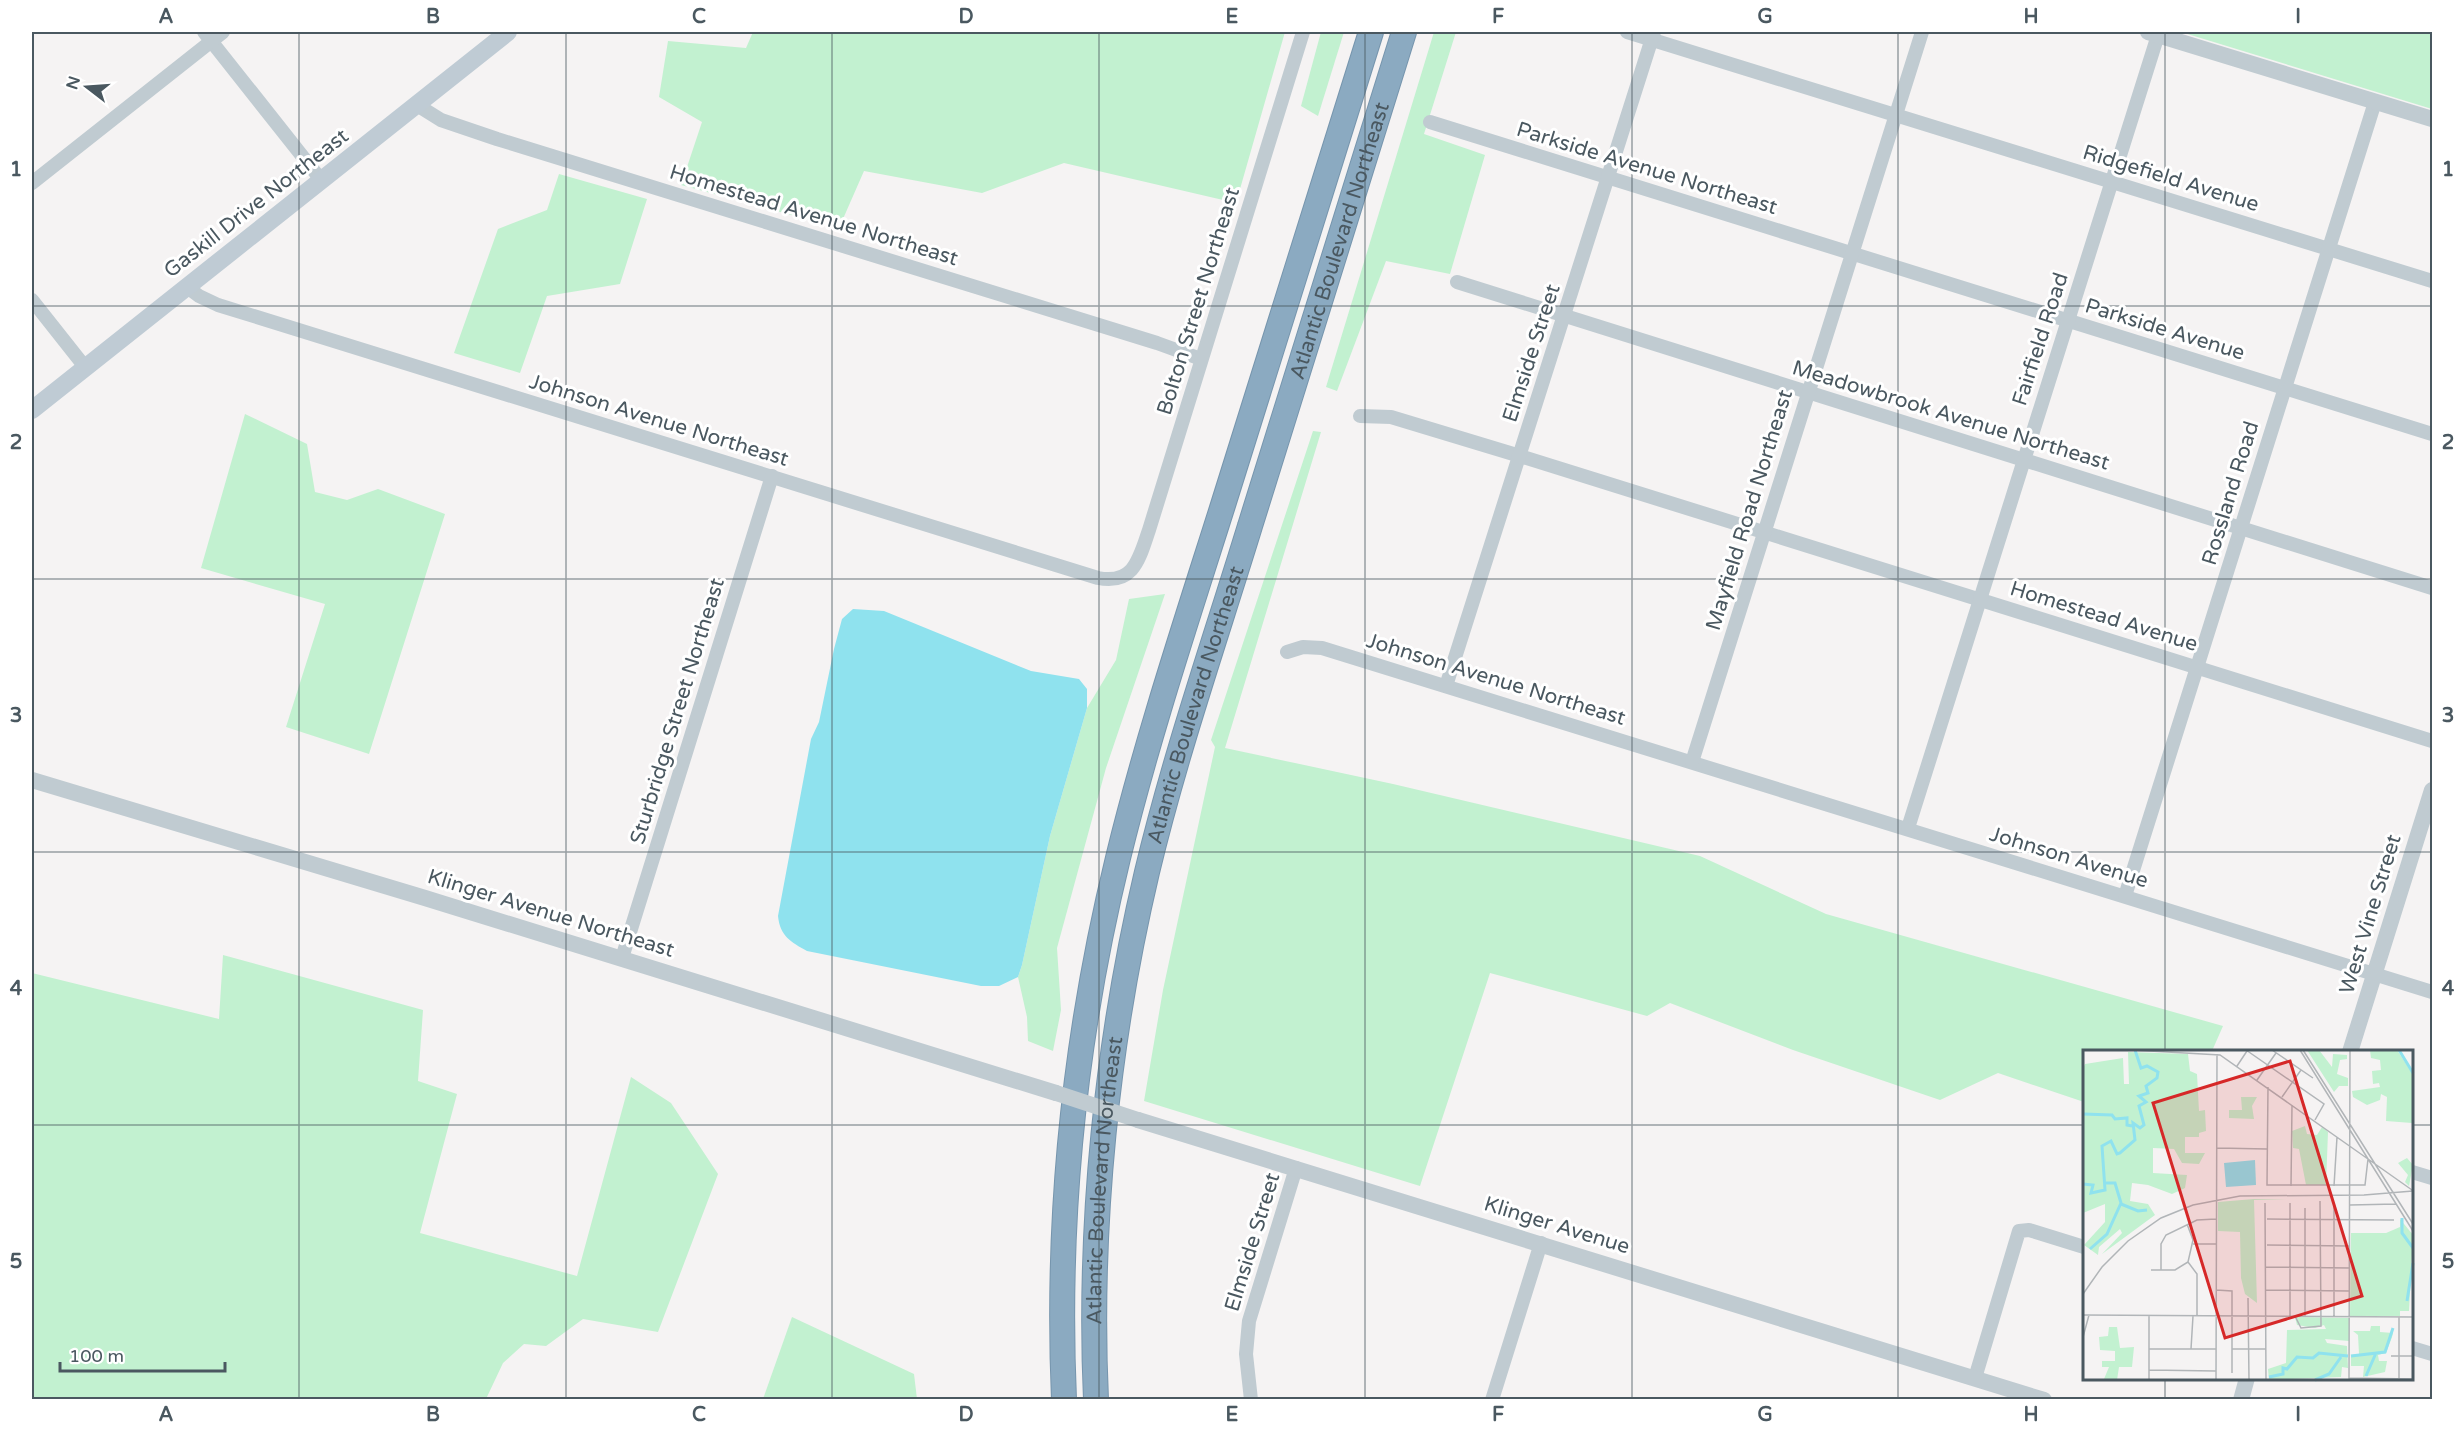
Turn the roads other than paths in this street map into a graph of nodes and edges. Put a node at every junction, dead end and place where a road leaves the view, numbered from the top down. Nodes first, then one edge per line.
1 (223, 32) edge
2 (508, 32) edge
3 (1303, 32) edge
4 (1371, 32) edge
5 (1404, 32) edge
6 (1628, 32) edge
7 (1922, 32) edge
8 (2153, 33) edge
9 (1653, 35) edge
10 (208, 36) edge
11 (2375, 102) junction
12 (417, 105) junction
13 (1896, 114) junction
14 (2433, 119) edge
15 (1430, 122) dead end
16 (1608, 178) junction
17 (322, 181) junction
18 (2114, 182) junction
19 (32, 183) edge
20 (2328, 249) junction
21 (1851, 254) junction
22 (2433, 281) edge
23 (1457, 282) dead end
24 (187, 287) junction
25 (32, 300) edge
26 (1564, 317) junction
27 (2068, 320) junction
28 (1201, 359) junction
29 (85, 367) junction
30 (2284, 388) junction
31 (1808, 392) junction
32 (32, 410) edge
33 (1360, 416) dead end
34 (2433, 434) edge
35 (1520, 456) junction
36 (2024, 459) junction
37 (772, 476) junction
38 (2241, 527) junction
39 (1763, 534) junction
40 (1123, 578) joint
41 (2433, 588) edge
42 (1979, 599) junction
43 (1287, 652) dead end
44 (2198, 667) junction
45 (1446, 686) junction
46 (2433, 741) edge
47 (1692, 762) junction
48 (32, 780) edge
49 (2433, 790) edge
50 (1908, 828) junction
51 (2126, 896) junction
52 (622, 958) junction
53 (2374, 974) junction
54 (2433, 992) edge
55 (2351, 1050) edge
56 (1056, 1093) joint
57 (1296, 1168) junction
58 (2413, 1172) edge
59 (2433, 1178) edge
60 (1541, 1243) junction
61 (2083, 1246) edge
62 (2413, 1348) edge
63 (2433, 1354) edge
64 (1975, 1378) junction
65 (2246, 1380) edge
66 (1064, 1400) edge
67 (1096, 1400) edge
68 (1251, 1400) edge
69 (1492, 1400) edge
70 (2044, 1400) edge
71 (2241, 1400) edge

1 - 10 street
2 - 12 main road, Gaskill Drive Northeast
3 - 28 street, Bolton Street Northeast
4 - 66 highway, Atlantic Boulevard Northeast
5 - 67 highway, Atlantic Boulevard Northeast
6 - 9 street, Ridgefield Avenue
7 - 13 street, Mayfield Road Northeast
8 - 11 street
8 - 18 street, Fairfield Road
9 - 13 street, Ridgefield Avenue
9 - 16 street, Elmside Street
10 - 17 street
10 - 19 street
11 - 14 street
11 - 20 street, Rossland Road
12 - 17 main road, Gaskill Drive Northeast
12 - 28 street, Homestead Avenue Northeast
13 - 18 street, Ridgefield Avenue
13 - 21 street, Mayfield Road Northeast
15 - 16 street, Parkside Avenue Northeast
16 - 21 street, Parkside Avenue Northeast
16 - 26 street, Elmside Street
17 - 24 main road, Gaskill Drive Northeast
18 - 20 street, Ridgefield Avenue
18 - 27 street, Fairfield Road
20 - 22 street, Ridgefield Avenue
20 - 30 street, Rossland Road
21 - 27 street, Parkside Avenue
21 - 31 street, Mayfield Road Northeast
23 - 26 street, Meadowbrook Avenue Northeast
24 - 29 main road, Gaskill Drive Northeast
24 - 37 street, Johnson Avenue Northeast
25 - 29 street
26 - 31 street, Meadowbrook Avenue Northeast
26 - 35 street, Elmside Street
27 - 30 street, Parkside Avenue
27 - 36 street, Fairfield Road
28 - 40 street, Bolton Street Northeast
29 - 32 main road, Gaskill Drive Northeast
30 - 34 street, Parkside Avenue
30 - 38 street, Rossland Road
31 - 36 street, Meadowbrook Avenue Northeast
31 - 39 street, Mayfield Road Northeast
33 - 35 street
35 - 39 street
35 - 45 street, Elmside Street
36 - 38 street, Meadowbrook Avenue Northeast
36 - 42 street, Fairfield Road
37 - 40 street, Johnson Avenue Northeast
37 - 52 street, Sturbridge Street Northeast
38 - 41 street, Meadowbrook Avenue Northeast
38 - 44 street, Rossland Road
39 - 42 street, Homestead Avenue
39 - 47 street, Mayfield Road Northeast
42 - 44 street, Homestead Avenue
42 - 50 street, Fairfield Road
43 - 45 street, Johnson Avenue Northeast
44 - 46 street, Homestead Avenue
44 - 51 street, Rossland Road
45 - 47 street, Johnson Avenue Northeast
47 - 50 street, Johnson Avenue
48 - 52 street, Klinger Avenue Northeast
49 - 53 street, West Vine Street
50 - 51 street, Johnson Avenue
51 - 53 street, Johnson Avenue
52 - 56 street, Klinger Avenue Northeast
53 - 54 street, Johnson Avenue
53 - 55 street, West Vine Street
56 - 57 street, Klinger Avenue, bridge
57 - 60 street, Klinger Avenue
57 - 68 street, Elmside Street
58 - 59 street
60 - 64 street, Klinger Avenue
60 - 69 street
61 - 64 street
62 - 63 street
64 - 70 street, Klinger Avenue
65 - 71 street

